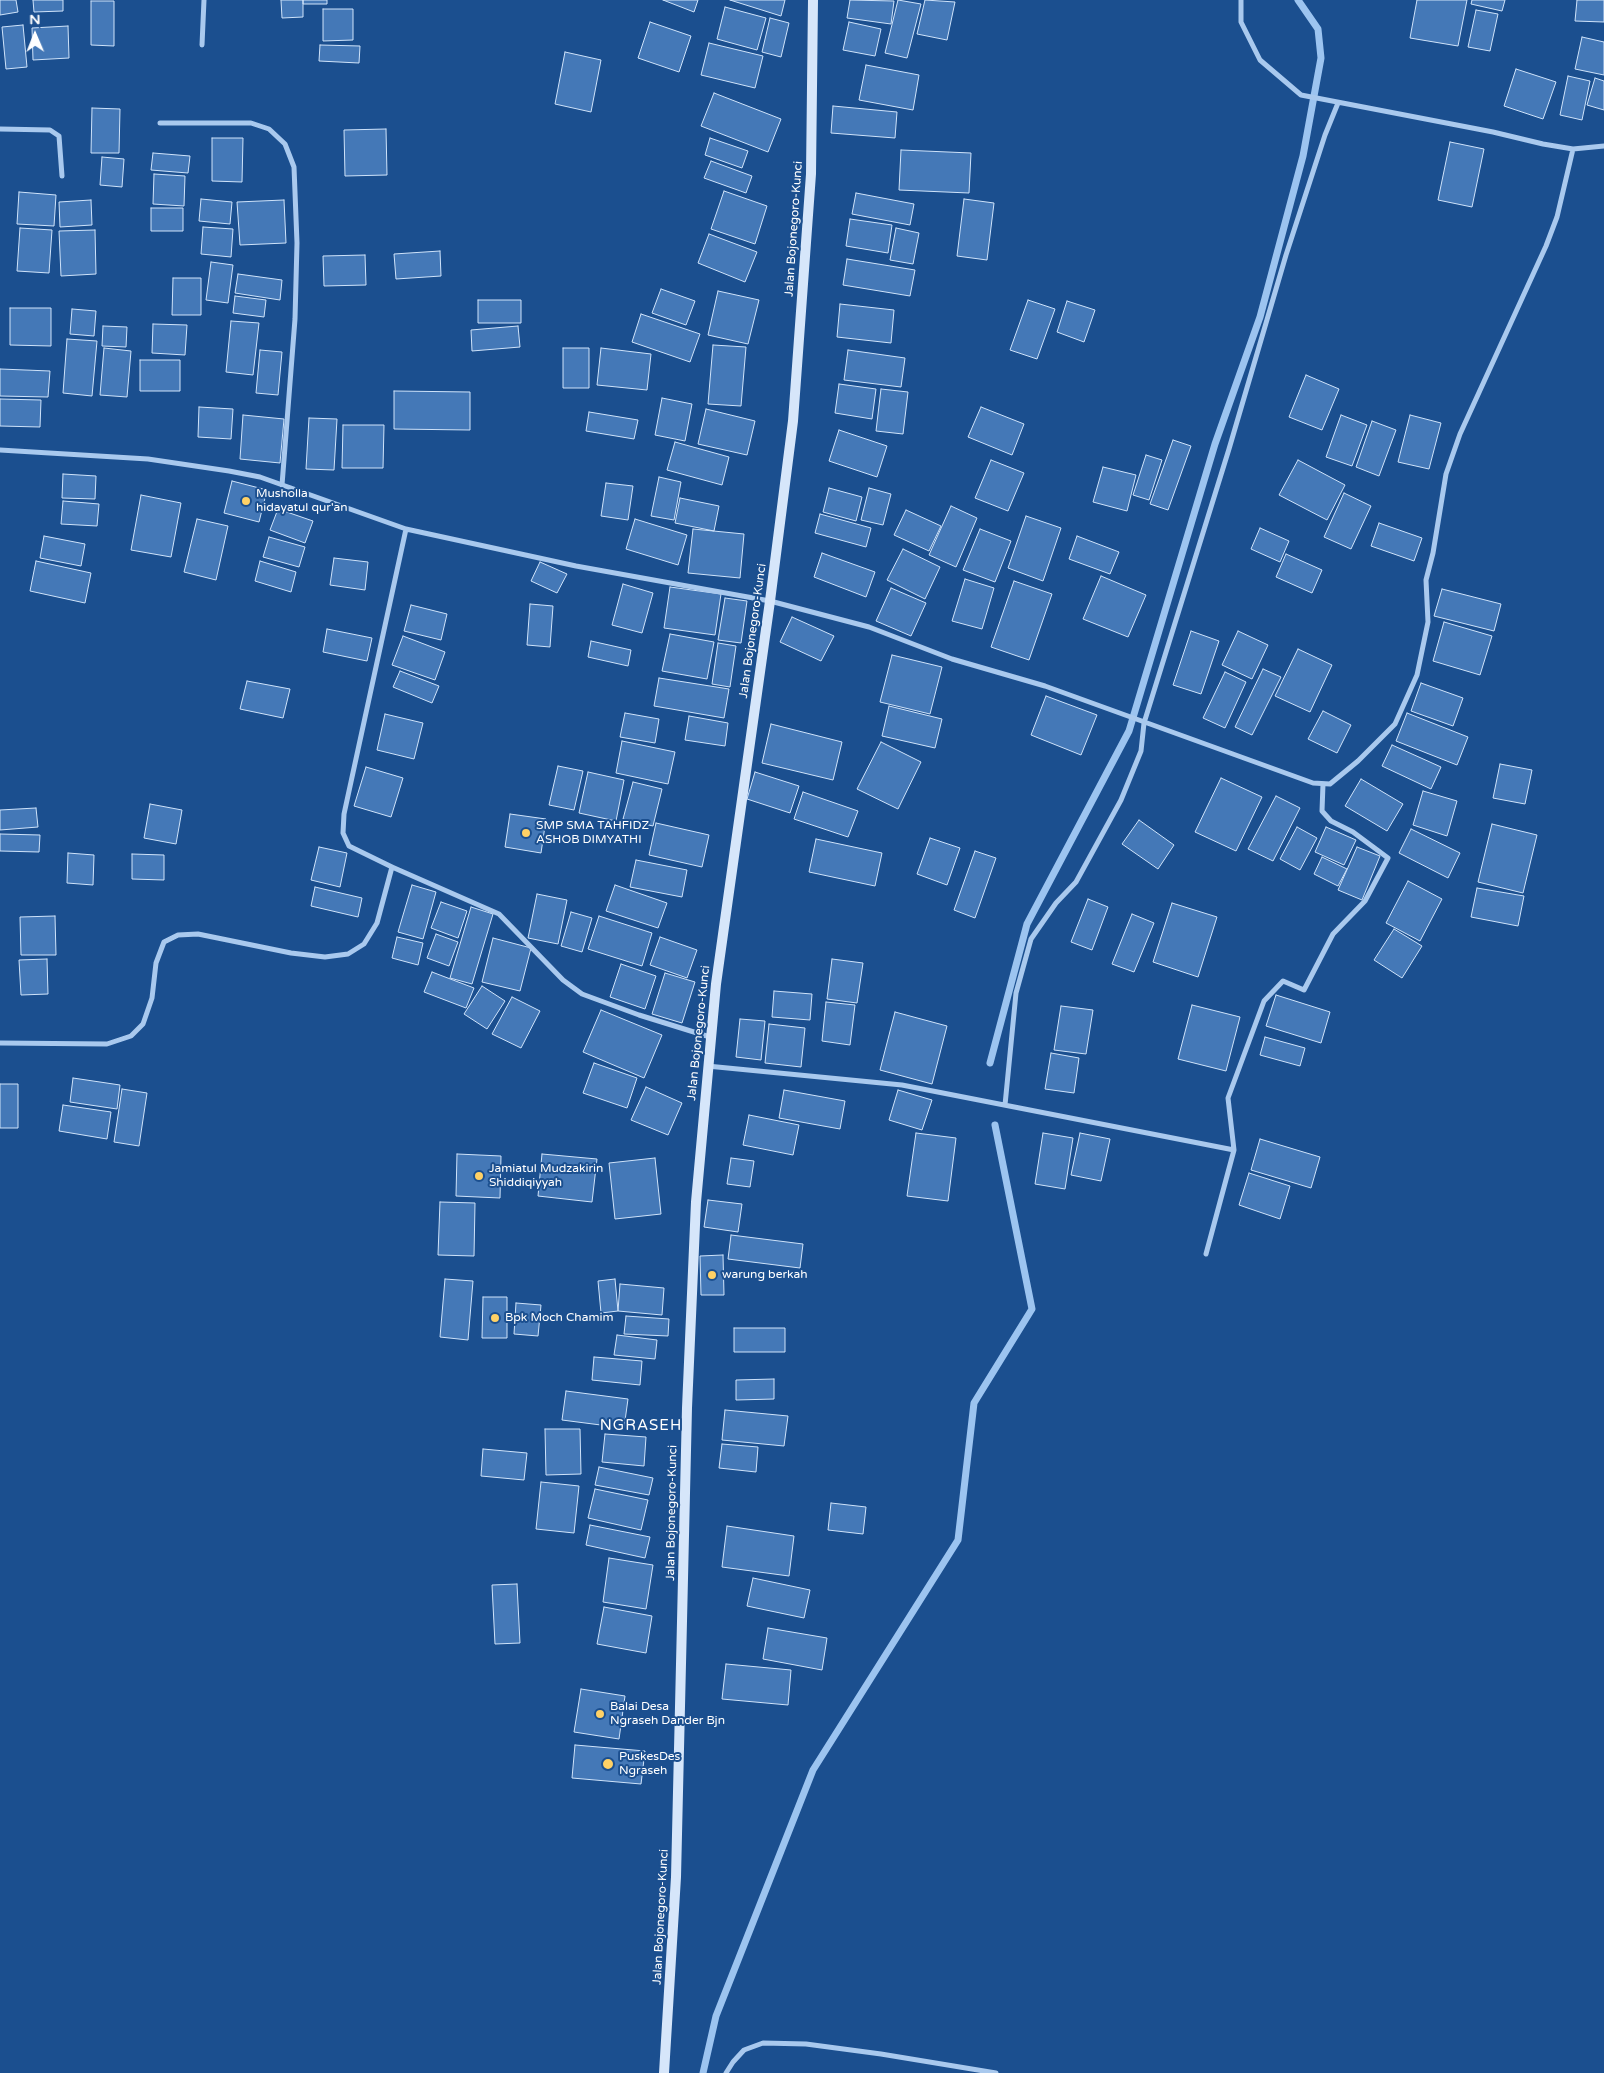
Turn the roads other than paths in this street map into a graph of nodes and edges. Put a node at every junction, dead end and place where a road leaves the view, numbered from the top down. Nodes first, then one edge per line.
1 (204, 0) edge
2 (813, 0) edge
3 (1241, 0) edge
4 (202, 45) dead end
5 (1335, 102) junction
6 (160, 123) dead end
7 (0, 129) edge
8 (1604, 146) edge
9 (1573, 149) junction
10 (62, 176) dead end
11 (0, 450) edge
12 (282, 485) junction
13 (406, 529) junction
14 (770, 602) junction
15 (1141, 722) junction
16 (1324, 784) junction
17 (392, 867) junction
18 (710, 1037) junction
19 (0, 1043) edge
20 (707, 1066) junction
21 (1005, 1105) junction
22 (1234, 1150) junction
23 (1206, 1254) dead end
24 (664, 2073) edge
25 (726, 2073) edge
26 (996, 2073) edge

1 - 4 street
2 - 14 main road, Jalan Bojonegoro-Kunci
3 - 5 street
5 - 9 street
5 - 15 street
6 - 12 street
7 - 10 street
8 - 9 street
9 - 16 street
11 - 12 street
12 - 13 street
13 - 14 street
13 - 17 street
14 - 15 street
14 - 18 main road, Jalan Bojonegoro-Kunci
15 - 16 street
15 - 21 street
16 - 22 street
17 - 18 street
17 - 19 street
18 - 20 main road, Jalan Bojonegoro-Kunci
20 - 21 street
20 - 24 main road, Jalan Bojonegoro-Kunci
21 - 22 street
22 - 23 street
25 - 26 street

